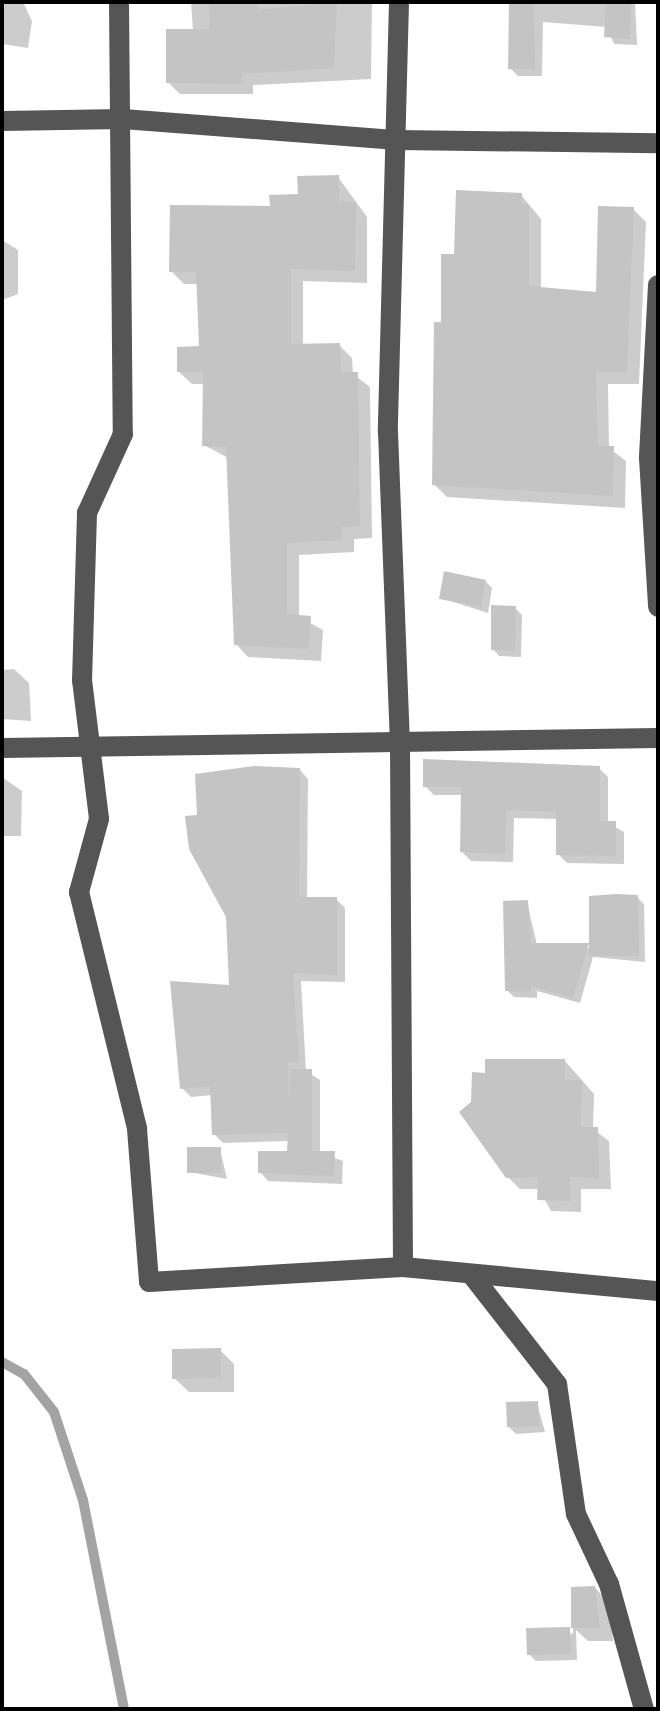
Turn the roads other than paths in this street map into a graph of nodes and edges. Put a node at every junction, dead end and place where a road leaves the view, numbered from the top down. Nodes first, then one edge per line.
1 (119, 2) edge
2 (399, 2) edge
3 (123, 119) junction
4 (2, 121) edge
5 (397, 140) junction
6 (658, 143) edge
7 (658, 285) edge
8 (658, 607) edge
9 (658, 738) edge
10 (93, 743) junction
11 (400, 745) junction
12 (2, 748) edge
13 (403, 1267) junction
14 (471, 1274) junction
15 (658, 1291) edge
16 (644, 1709) edge

1 - 3 street
2 - 5 street
3 - 4 street
3 - 5 street
3 - 10 street
5 - 6 street
5 - 11 street
7 - 8 street
9 - 11 street
10 - 11 street
10 - 12 street
10 - 13 street
11 - 13 street
13 - 14 street
14 - 15 street
14 - 16 street

